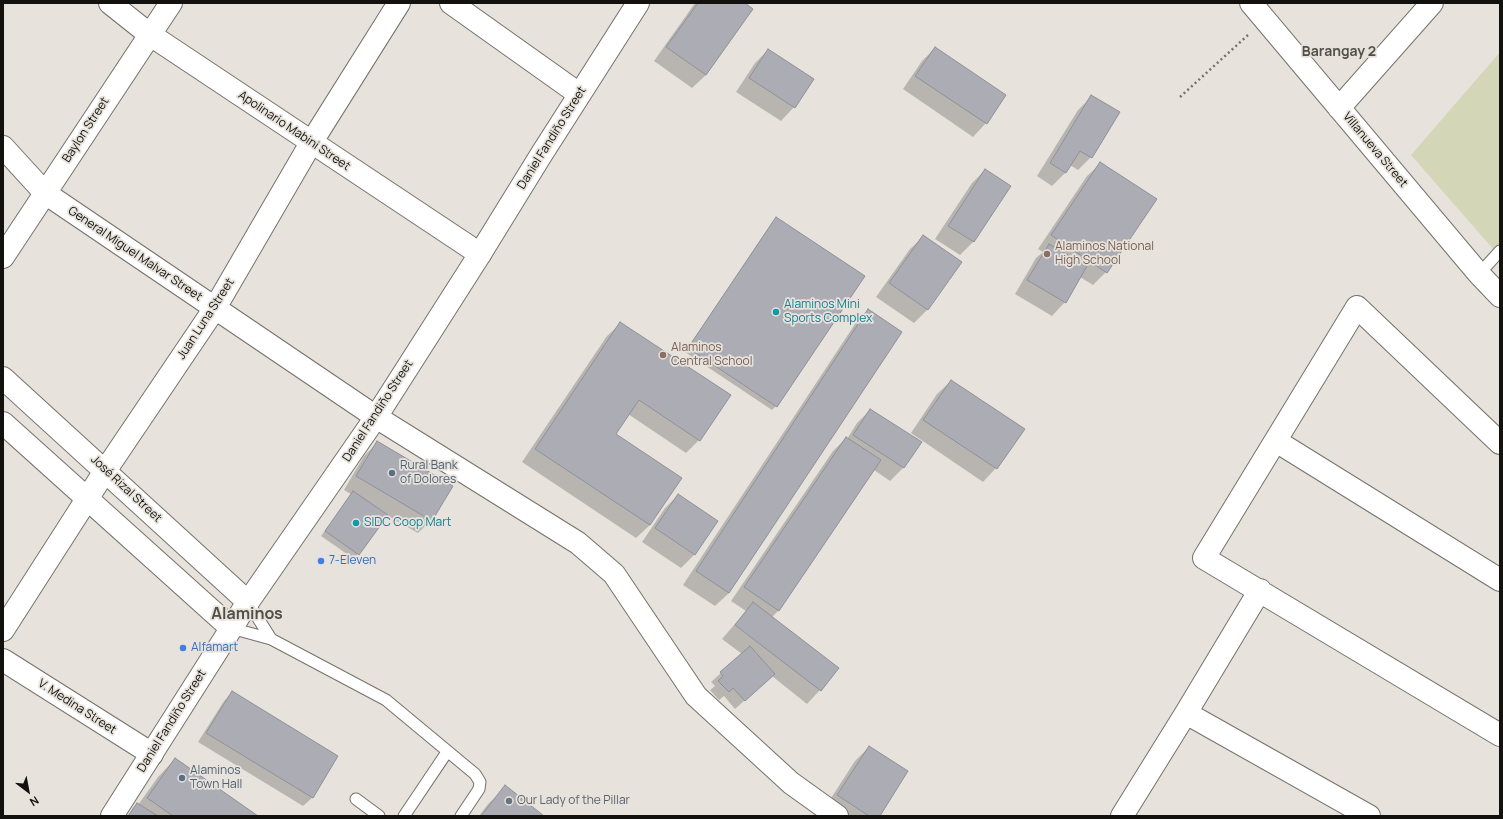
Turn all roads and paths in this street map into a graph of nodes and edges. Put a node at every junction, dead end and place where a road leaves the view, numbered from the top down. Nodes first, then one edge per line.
1 (110, 3) edge
2 (171, 3) edge
3 (399, 3) edge
4 (451, 3) edge
5 (638, 3) edge
6 (1251, 3) edge
7 (1432, 3) edge
8 (1264, 20) junction
9 (150, 34) junction
10 (580, 94) junction
11 (1180, 97) dead end
12 (1339, 108) junction
13 (312, 143) junction
14 (3, 147) edge
15 (45, 193) junction
16 (1500, 251) edge
17 (480, 254) junction
18 (3, 257) edge
19 (1479, 274) junction
20 (1500, 296) edge
21 (215, 308) junction
22 (3, 378) edge
23 (376, 417) junction
24 (3, 423) edge
25 (1276, 441) junction
26 (1500, 444) edge
27 (105, 471) junction
28 (87, 499) junction
29 (1500, 580) edge
30 (1260, 590) junction
31 (248, 602) junction
32 (231, 628) junction
33 (3, 630) edge
34 (271, 639) junction
35 (3, 660) edge
36 (1186, 713) junction
37 (1500, 736) edge
38 (447, 752) junction
39 (152, 754) junction
40 (356, 799) dead end
41 (112, 816) edge
42 (378, 816) edge
43 (404, 816) edge
44 (461, 816) edge
45 (837, 816) edge
46 (1122, 816) edge
47 (1370, 816) edge

1 - 9 street, Apolinario Mabini Street
2 - 9 street, Baylon Street
3 - 13 street, Juan Luna Street
4 - 10 street
5 - 10 street, Daniel Fandiño Street
6 - 8 street, Villanueva Street
7 - 12 street
8 - 11 path
8 - 12 street, Villanueva Street
9 - 13 street, Apolinario Mabini Street
9 - 15 street, Baylon Street
10 - 17 street, Daniel Fandiño Street
12 - 19 street, Villanueva Street
13 - 17 street, Apolinario Mabini Street
13 - 21 street, Juan Luna Street
14 - 15 street, General Miguel Malvar Street
15 - 18 street, Baylon Street
15 - 21 street, General Miguel Malvar Street
16 - 19 lane
17 - 23 street, Daniel Fandiño Street
19 - 20 street, Villanueva Street
21 - 23 street, General Miguel Malvar Street
21 - 27 street, Juan Luna Street
22 - 27 street, José Rizal Street
23 - 31 street, Daniel Fandiño Street
23 - 45 street, General Miguel Malvar Street
24 - 28 street
25 - 26 street
25 - 29 street
25 - 30 street
27 - 28 street, Juan Luna Street
27 - 31 street, José Rizal Street
28 - 32 street
28 - 33 street, Juan Luna Street
30 - 36 street
30 - 37 street
31 - 32 street, Daniel Fandiño Street
31 - 34 lane
32 - 34 lane
32 - 39 street, Daniel Fandiño Street
34 - 38 lane
35 - 39 street, V. Medina Street
36 - 46 street
36 - 47 street
38 - 43 lane
38 - 44 lane
39 - 41 street, Daniel Fandiño Street
40 - 42 lane

